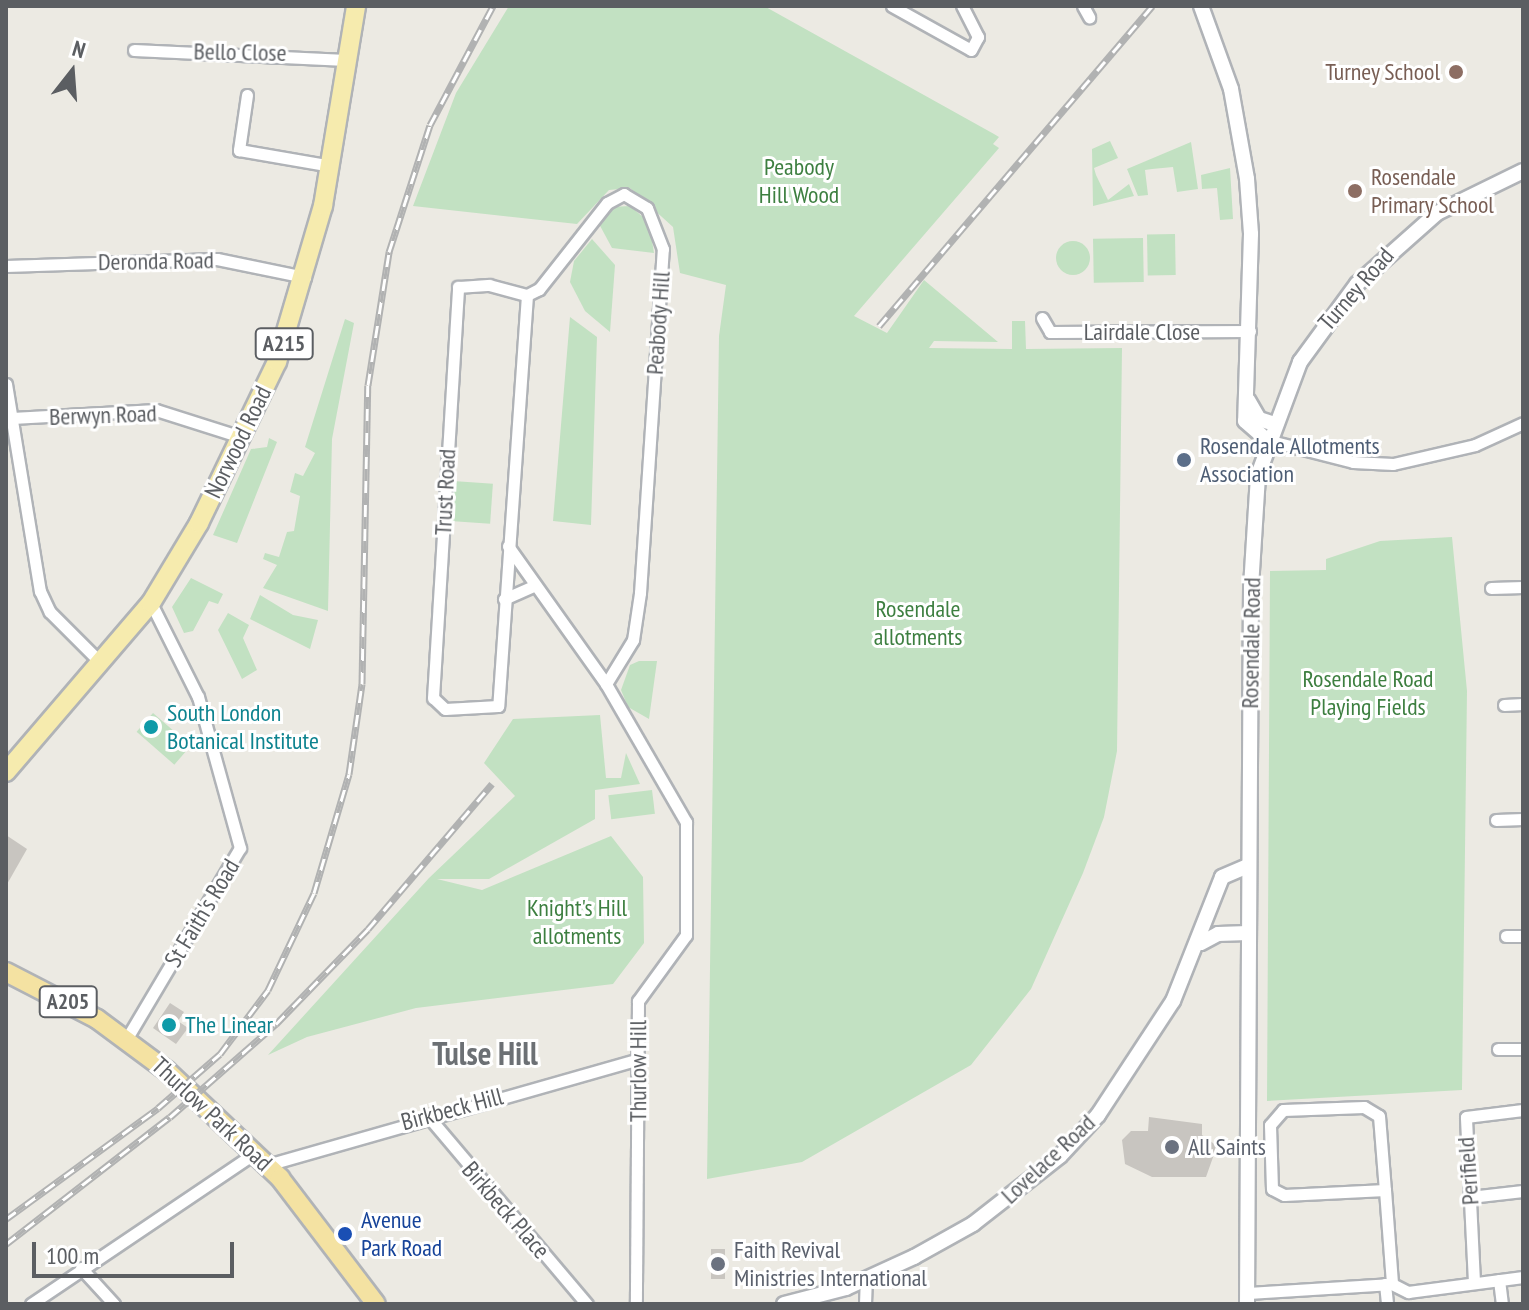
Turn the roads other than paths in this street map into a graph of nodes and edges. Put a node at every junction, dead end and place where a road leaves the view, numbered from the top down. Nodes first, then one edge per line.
1 (356, 6) edge
2 (892, 6) edge
3 (962, 6) edge
4 (1201, 6) edge
5 (910, 10) edge
6 (134, 50) dead end
7 (346, 60) junction
8 (247, 95) dead end
9 (332, 166) junction
10 (1523, 171) edge
11 (6, 266) edge
12 (305, 277) junction
13 (527, 295) junction
14 (1042, 318) dead end
15 (1250, 331) junction
16 (6, 384) edge
17 (1248, 400) junction
18 (12, 418) junction
19 (1523, 423) edge
20 (1274, 424) junction
21 (238, 436) junction
22 (1267, 440) junction
23 (507, 546) junction
24 (535, 585) junction
25 (1523, 587) edge
26 (1491, 588) dead end
27 (504, 599) junction
28 (151, 603) junction
29 (100, 662) junction
30 (606, 684) junction
31 (1523, 704) edge
32 (1504, 705) dead end
33 (6, 772) edge
34 (1523, 819) edge
35 (1496, 820) dead end
36 (1248, 866) junction
37 (1248, 933) junction
38 (1506, 936) dead end
39 (1523, 936) edge
40 (1201, 943) junction
41 (6, 972) edge
42 (127, 1038) junction
43 (1498, 1049) dead end
44 (1523, 1049) edge
45 (638, 1059) junction
46 (1523, 1110) edge
47 (427, 1115) junction
48 (261, 1159) junction
49 (1385, 1190) junction
50 (1523, 1191) edge
51 (1470, 1197) junction
52 (81, 1268) junction
53 (1523, 1277) edge
54 (866, 1280) junction
55 (1499, 1280) junction
56 (1474, 1282) junction
57 (1388, 1284) junction
58 (1248, 1298) edge
59 (31, 1304) edge
60 (114, 1304) edge
61 (376, 1304) edge
62 (587, 1304) edge
63 (636, 1304) edge
64 (784, 1304) edge
65 (865, 1304) edge
66 (1387, 1304) edge
67 (1502, 1304) edge

1 - 7 main road, Norwood Road / A215
2 - 5 street
3 - 5 street
4 - 15 street
6 - 7 street, Bello Close
7 - 9 main road, Norwood Road / A215
8 - 9 street
9 - 12 main road, Norwood Road / A215
10 - 20 street, Turney Road
11 - 12 street, Deronda Road
12 - 21 main road, Norwood Road / A215
13 - 23 street
13 - 27 street, Trust Road
13 - 30 street, Peabody Hill
14 - 15 street, Lairdale Close
15 - 17 street
16 - 18 street
17 - 20 street
17 - 22 street
18 - 21 street, Berwyn Road
18 - 29 street
19 - 22 street
20 - 22 street, Rosendale Road
21 - 28 main road, Norwood Road / A215
22 - 36 street, Rosendale Road
23 - 24 street
23 - 27 street
24 - 27 street
24 - 30 street
25 - 26 street
28 - 29 main road, Norwood Road / A215
28 - 42 street, St Faith's Road
29 - 33 main road, Norwood Road / A215
30 - 45 street, Thurlow Hill
31 - 32 street
34 - 35 street
36 - 37 street, Rosendale Road
36 - 40 street, Lovelace Road
37 - 40 street
37 - 58 street, Rosendale Road
38 - 39 street
40 - 54 street, Lovelace Road
41 - 42 highway, Thurlow Park Road / A205
42 - 48 highway, Thurlow Park Road / A205
43 - 44 street
45 - 47 street, Birkbeck Hill
45 - 63 street, Thurlow Hill
46 - 51 street, Perifield
47 - 48 street, Birkbeck Hill
47 - 62 street, Birkbeck Place
48 - 52 street
48 - 61 highway, Thurlow Park Road / A205
49 - 49 street
49 - 57 street
50 - 51 street
51 - 56 street, Perifield
52 - 59 street
52 - 60 street
53 - 55 street
54 - 64 street, Lovelace Road
54 - 65 street
55 - 56 street
55 - 67 street
56 - 57 street
57 - 58 street
57 - 66 street

